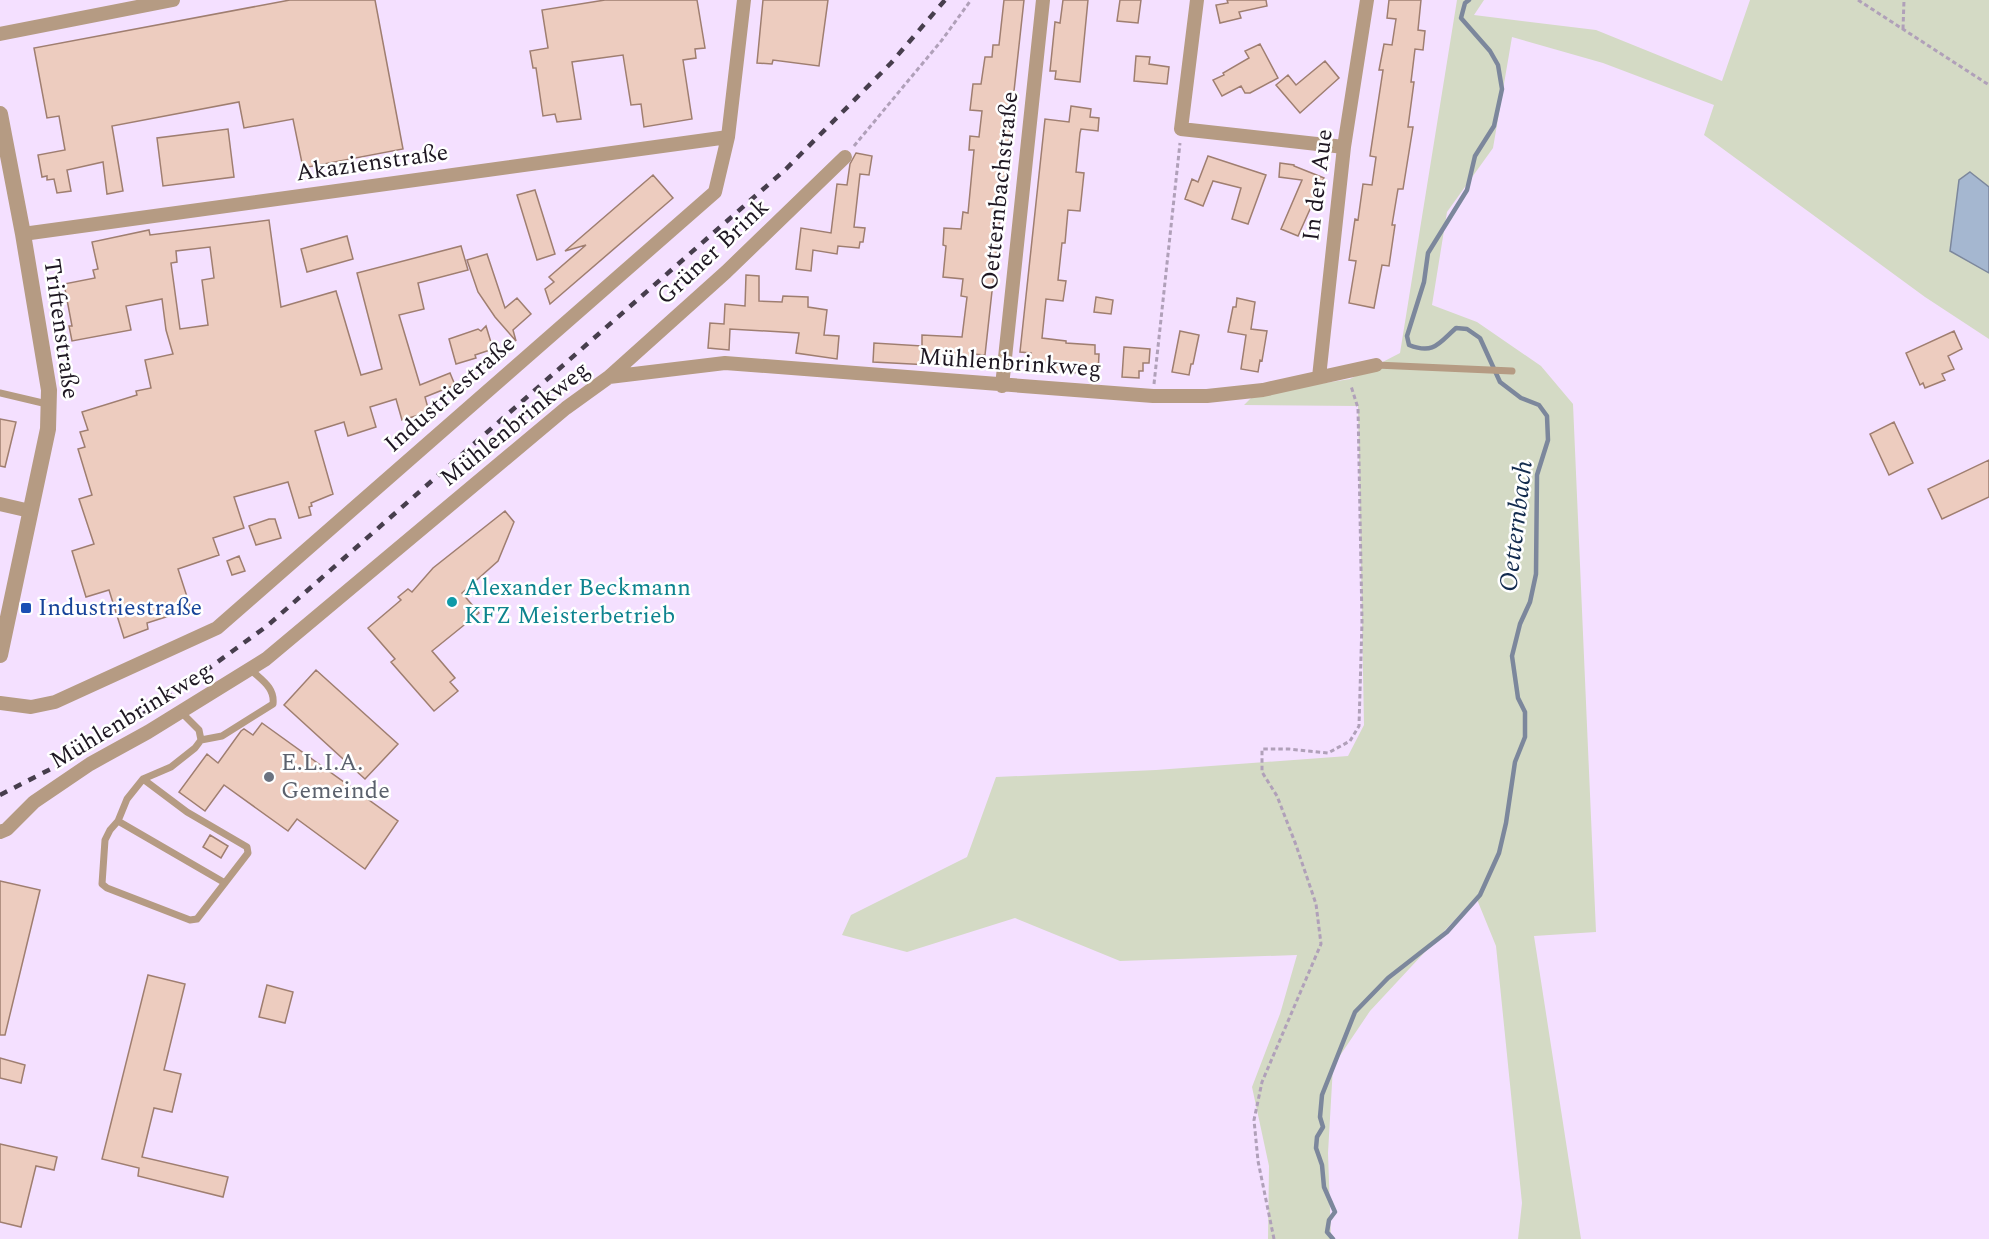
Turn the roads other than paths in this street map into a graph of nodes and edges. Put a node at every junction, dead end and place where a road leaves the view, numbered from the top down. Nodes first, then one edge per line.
1 (173, 0) edge
2 (744, 0) edge
3 (1043, 0) edge
4 (1197, 0) edge
5 (1367, 0) edge
6 (144, 3) edge
7 (0, 34) edge
8 (0, 114) edge
9 (728, 137) junction
10 (1344, 147) junction
11 (845, 157) road end
12 (23, 234) junction
13 (1376, 364) joint
14 (1512, 371) dead end
15 (1319, 376) junction
16 (609, 377) junction
17 (1002, 386) junction
18 (0, 393) edge
19 (49, 405) junction
20 (0, 504) edge
21 (30, 511) junction
22 (0, 655) edge
23 (250, 669) junction
24 (0, 703) edge
25 (181, 712) junction
26 (201, 740) junction
27 (143, 779) junction
28 (118, 821) junction
29 (0, 832) edge
30 (225, 883) junction

1 - 6 street
2 - 9 street, Industriestraße
3 - 17 street, Oetternbachstraße
4 - 10 street
5 - 10 street, In der Aue
6 - 7 street
8 - 12 street, Triftenstraße
9 - 12 street, Akazienstraße
9 - 24 street, Industriestraße
10 - 15 street, In der Aue
11 - 16 street, Grüner Brink
12 - 19 street, Triftenstraße
13 - 14 lane
13 - 15 street, Mühlenbrinkweg
15 - 17 street, Mühlenbrinkweg
16 - 17 street, Mühlenbrinkweg
16 - 23 street, Mühlenbrinkweg
18 - 19 lane
19 - 21 street, Triftenstraße
20 - 21 street
21 - 22 street, Triftenstraße
23 - 25 street, Mühlenbrinkweg
23 - 26 lane
25 - 26 lane
25 - 29 street, Mühlenbrinkweg
26 - 27 lane
27 - 28 lane
27 - 30 lane
28 - 30 lane
28 - 30 lane

